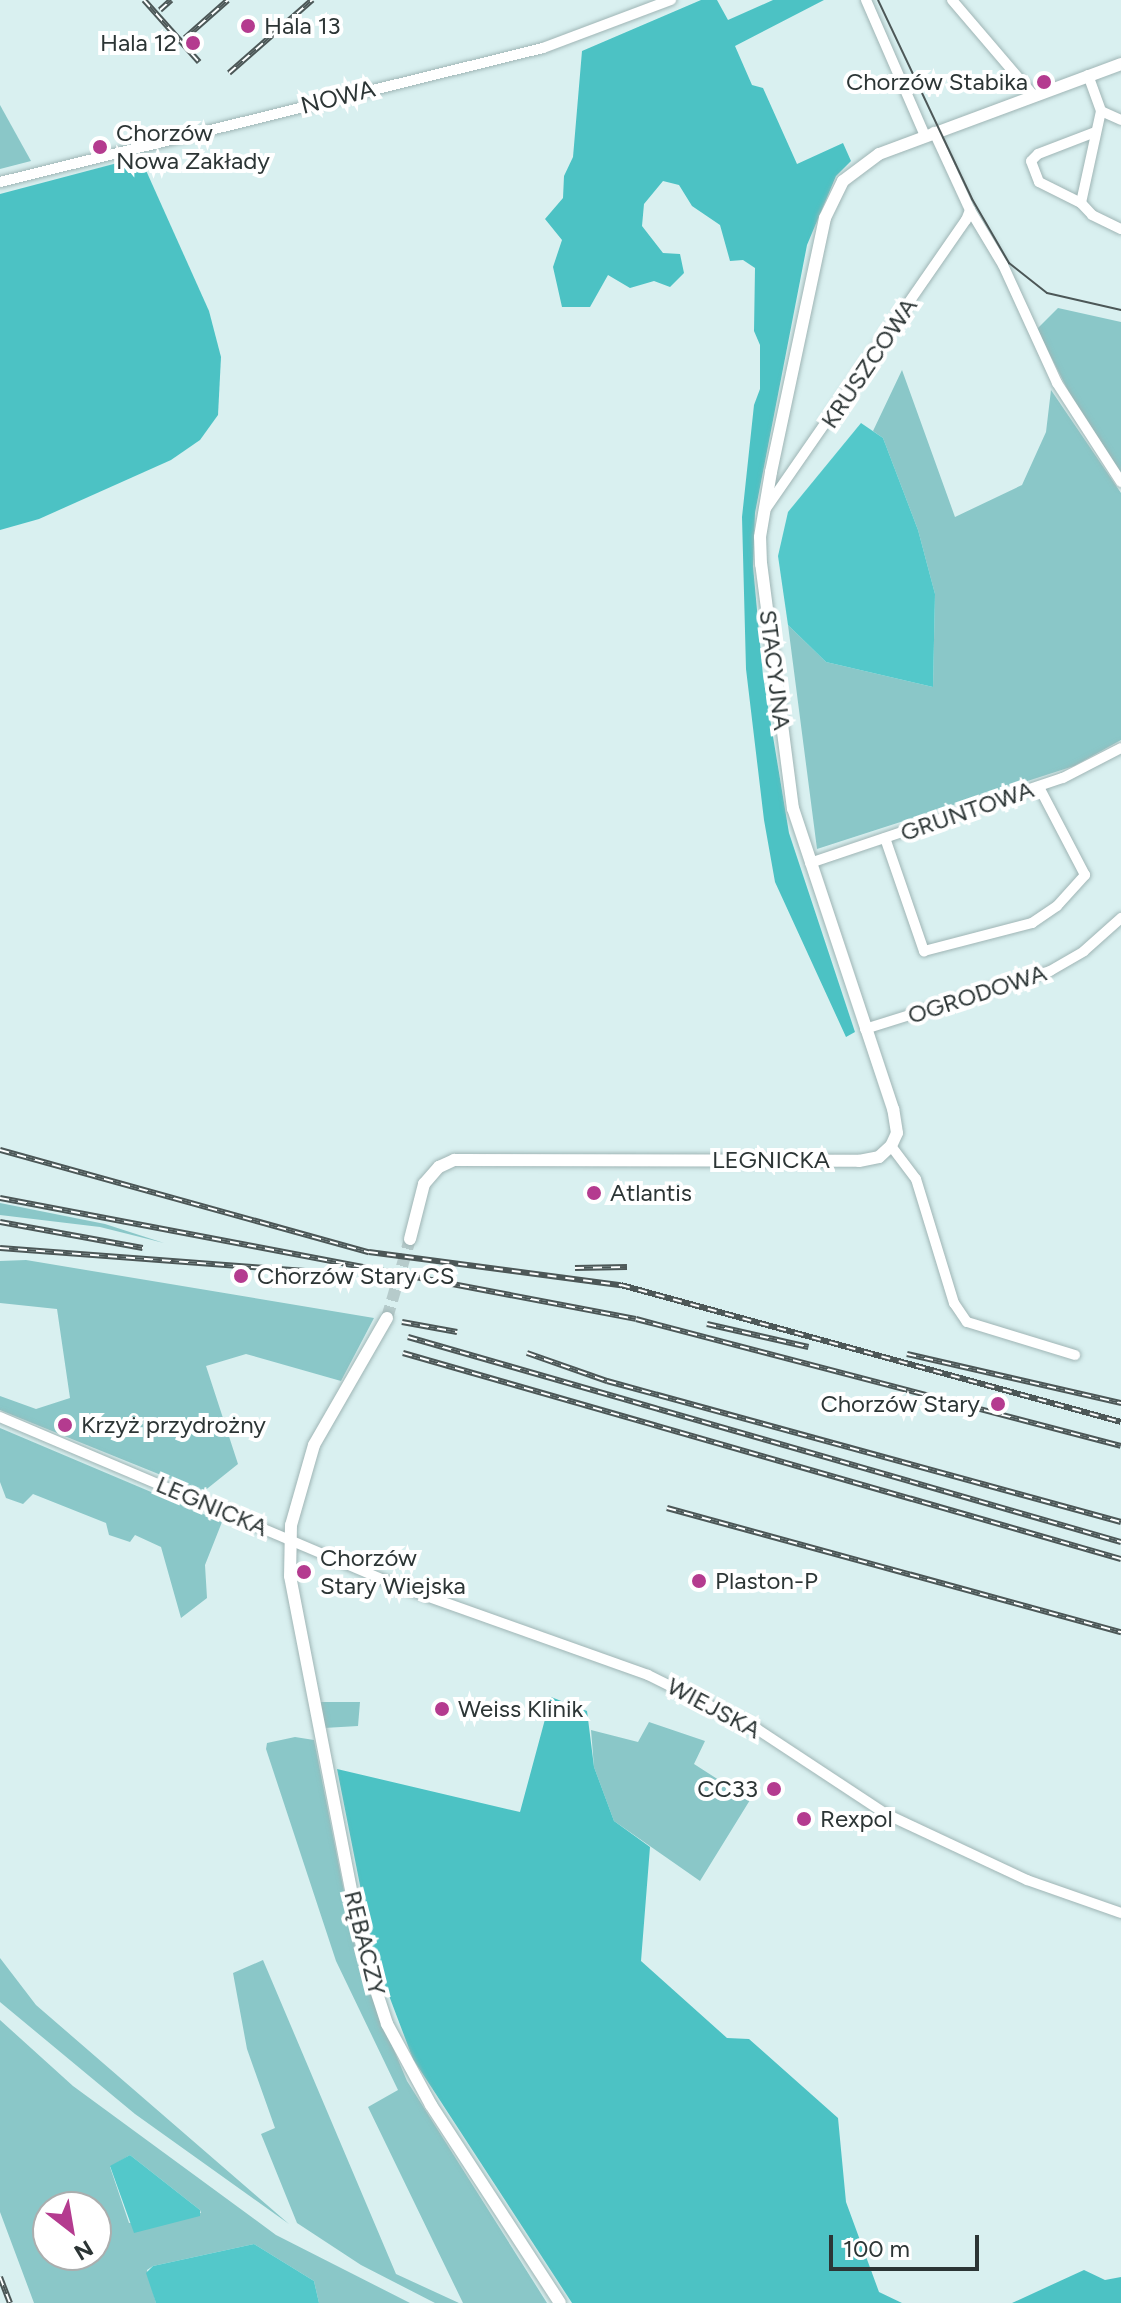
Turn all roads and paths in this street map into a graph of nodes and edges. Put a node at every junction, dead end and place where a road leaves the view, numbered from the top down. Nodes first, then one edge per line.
1 (671, 0) edge
2 (866, 0) edge
3 (952, 0) edge
4 (1121, 64) edge
5 (1088, 75) junction
6 (1033, 95) junction
7 (1101, 111) junction
8 (1121, 120) edge
9 (1095, 132) junction
10 (930, 134) junction
11 (0, 182) edge
12 (1081, 203) junction
13 (970, 210) junction
14 (1121, 229) edge
15 (1121, 482) edge
16 (763, 512) junction
17 (1121, 748) edge
18 (1039, 787) junction
19 (885, 838) junction
20 (810, 863) junction
21 (1121, 918) edge
22 (865, 1029) junction
23 (891, 1146) junction
24 (410, 1239) tunnel mouth
25 (387, 1318) tunnel mouth
26 (1075, 1355) dead end
27 (0, 1417) edge
28 (289, 1538) junction
29 (1121, 1913) edge
30 (560, 2303) edge

1 - 11 street, NOWA
2 - 10 street
3 - 6 street
4 - 5 street, STACYJNA
5 - 6 street, STACYJNA
5 - 7 street
6 - 10 street, STACYJNA
7 - 8 street
7 - 9 street
9 - 12 street
9 - 12 street
10 - 13 street
10 - 16 street, STACYJNA
12 - 14 street
13 - 15 street
13 - 16 street, KRUSZCOWA
16 - 20 street, STACYJNA
17 - 18 street, GRUNTOWA
18 - 19 street, GRUNTOWA
18 - 19 street
19 - 20 street, GRUNTOWA
20 - 22 street, STACYJNA
21 - 22 street, OGRODOWA
22 - 23 street, STACYJNA
23 - 24 street, LEGNICKA
23 - 26 street
25 - 28 street, LEGNICKA
27 - 28 street, LEGNICKA
28 - 29 street, WIEJSKA
28 - 30 street, RĘBACZY

